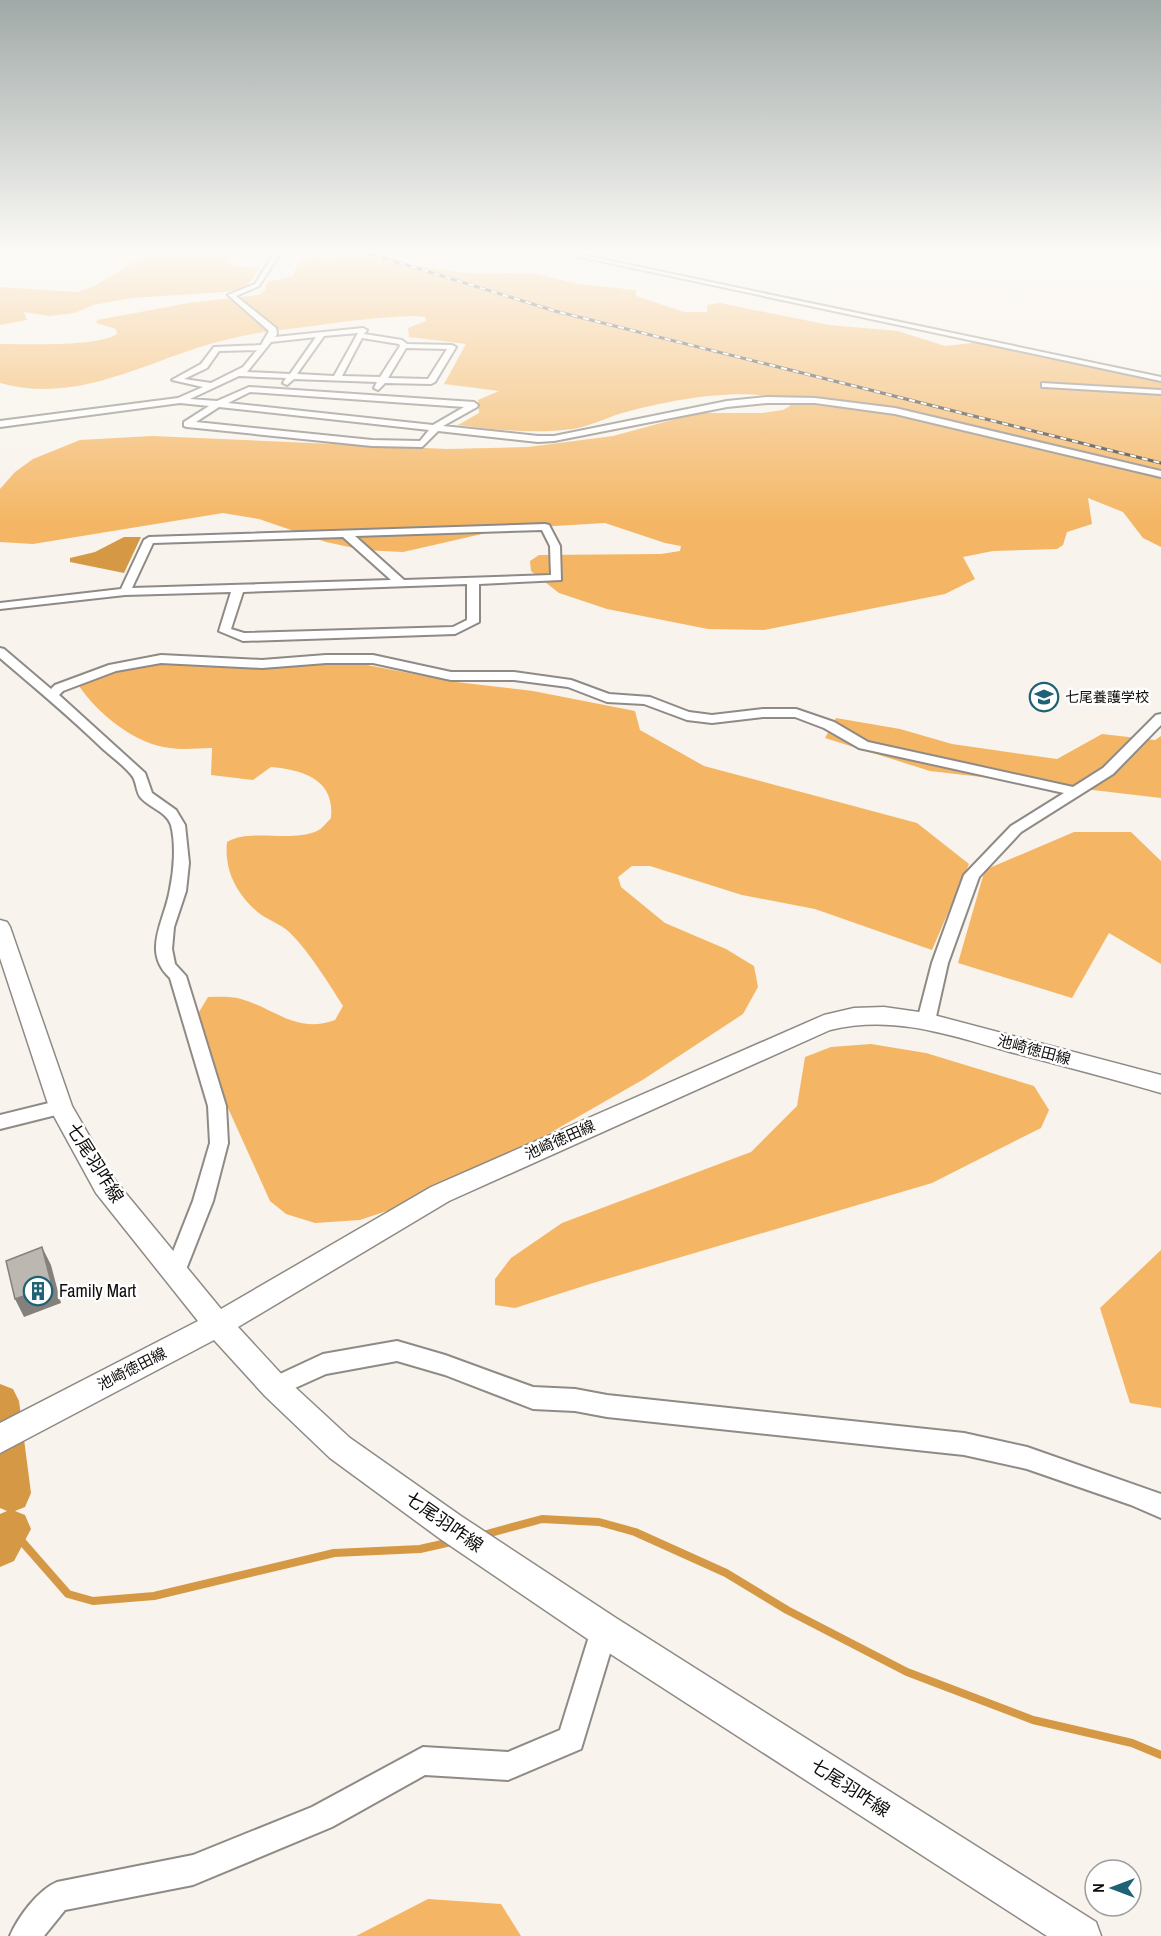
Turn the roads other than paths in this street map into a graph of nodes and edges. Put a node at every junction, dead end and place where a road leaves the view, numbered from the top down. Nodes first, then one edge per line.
1 (269, 342) edge
2 (315, 342) edge
3 (357, 342) edge
4 (402, 342) edge
5 (988, 342) edge
6 (265, 343) junction
7 (404, 346) junction
8 (238, 374) junction
9 (293, 376) junction
10 (337, 378) junction
11 (1161, 379) edge
12 (383, 380) junction
13 (1045, 385) dead end
14 (213, 386) junction
15 (281, 392) junction
16 (1161, 392) edge
17 (329, 394) junction
18 (374, 397) junction
19 (180, 400) junction
20 (216, 405) junction
21 (316, 414) junction
22 (0, 424) edge
23 (437, 426) junction
24 (292, 435) junction
25 (1161, 474) edge
26 (346, 534) junction
27 (473, 581) junction
28 (401, 583) junction
29 (238, 588) junction
30 (125, 592) junction
31 (0, 606) edge
32 (0, 652) edge
33 (51, 696) junction
34 (1161, 718) edge
35 (1074, 791) junction
36 (4, 946) edge
37 (927, 1021) junction
38 (1161, 1084) edge
39 (61, 1107) junction
40 (0, 1122) edge
41 (175, 1272) junction
42 (218, 1325) junction
43 (275, 1387) junction
44 (0, 1439) edge
45 (1161, 1506) edge
46 (604, 1630) junction
47 (25, 1936) edge
48 (1082, 1936) edge

1 - 6 street
2 - 9 street
3 - 10 street
4 - 7 street
5 - 11 street
6 - 8 street
6 - 14 street
7 - 12 street
7 - 12 street
8 - 9 street
8 - 14 street
9 - 10 street
9 - 15 street
10 - 12 street
12 - 18 street
13 - 16 street
14 - 19 street
15 - 17 street
15 - 20 street
17 - 18 street
17 - 21 street
18 - 23 street
19 - 20 street
19 - 22 street
20 - 21 street
20 - 24 street
21 - 23 street
21 - 24 street
23 - 24 street
23 - 25 street
26 - 27 street
26 - 28 street
26 - 30 street
27 - 28 street
27 - 29 street
28 - 29 street
29 - 30 street
30 - 31 street
32 - 33 street
33 - 35 street
33 - 41 street
34 - 35 street
35 - 37 street
36 - 39 main road, 七尾羽咋線
37 - 38 main road, 池崎徳田線
37 - 42 main road, 池崎徳田線
39 - 40 street
39 - 41 main road, 七尾羽咋線
41 - 42 main road, 七尾羽咋線
42 - 43 main road, 七尾羽咋線
42 - 44 main road, 池崎徳田線
43 - 45 street
43 - 46 main road, 七尾羽咋線
46 - 47 street
46 - 48 main road, 七尾羽咋線

